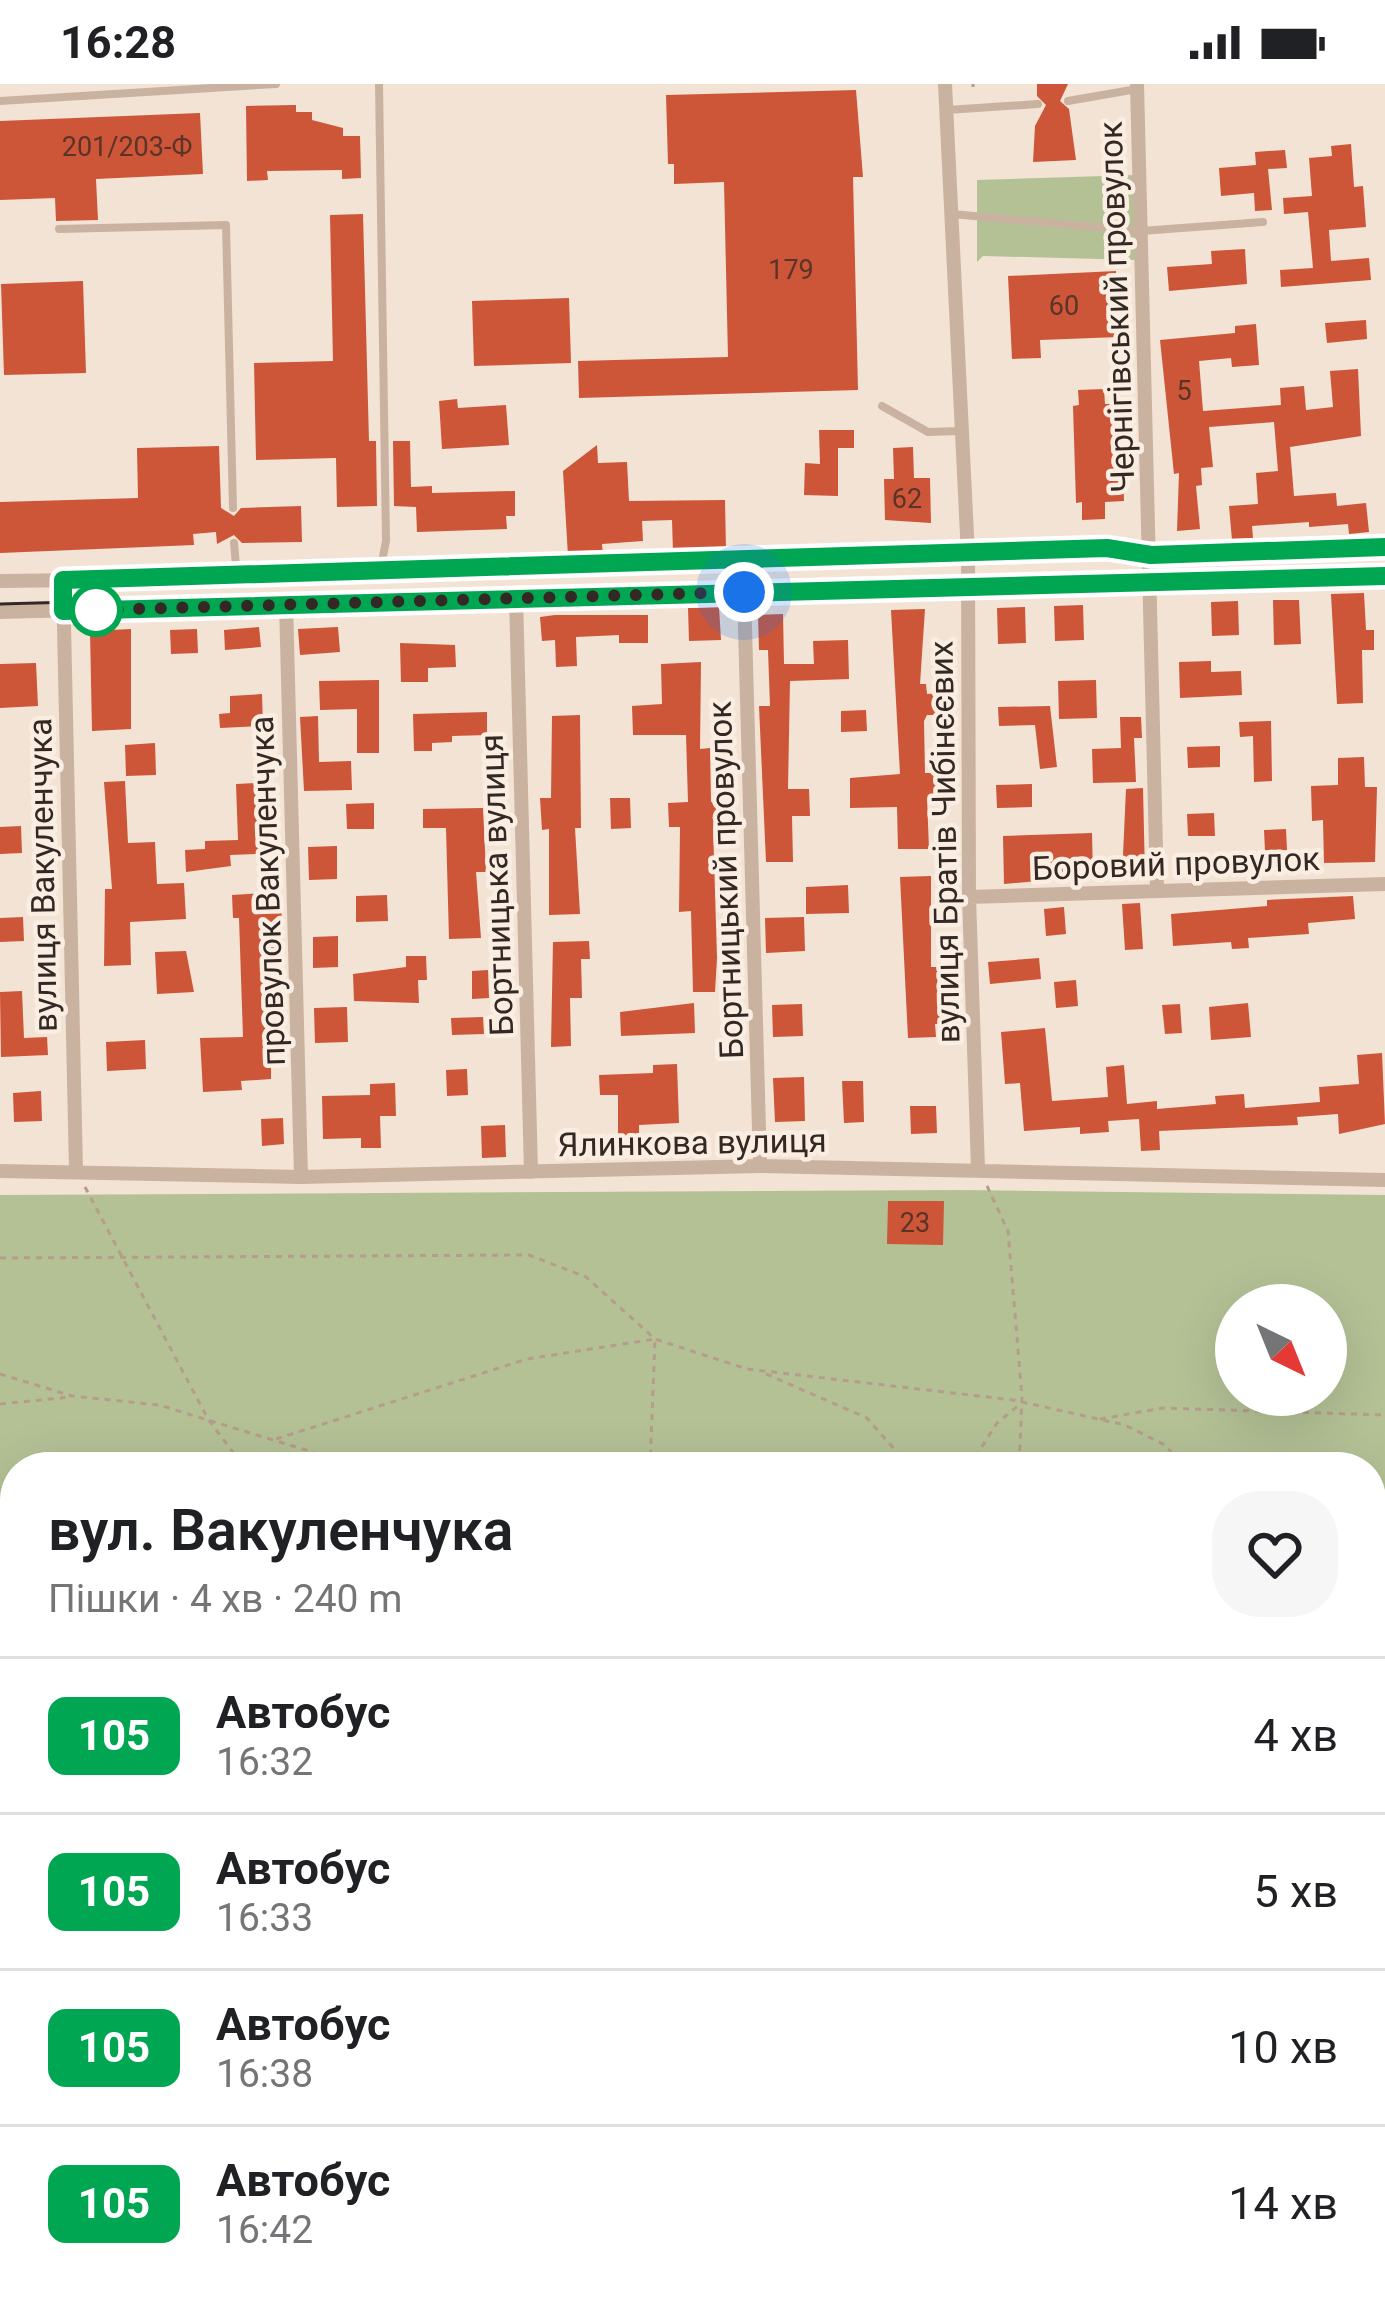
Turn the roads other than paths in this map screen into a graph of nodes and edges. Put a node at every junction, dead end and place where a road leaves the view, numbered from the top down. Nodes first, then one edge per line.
1 (276, 84) edge
2 (380, 84) edge
3 (945, 84) edge
4 (226, 85) edge
5 (1137, 87) edge
6 (0, 101) edge
7 (1068, 101) dead end
8 (1038, 104) dead end
9 (946, 110) junction
10 (951, 214) junction
11 (1263, 222) dead end
12 (58, 229) dead end
13 (1141, 231) junction
14 (883, 406) dead end
15 (962, 430) junction
16 (233, 508) dead end
17 (234, 543) dead end
18 (1385, 547) edge
19 (1151, 555) junction
20 (968, 556) junction
21 (380, 573) junction
22 (1385, 576) edge
23 (237, 578) junction
24 (63, 580) junction
25 (0, 581) edge
26 (1148, 583) junction
27 (968, 586) junction
28 (744, 592) junction
29 (516, 597) junction
30 (286, 603) junction
31 (63, 611) junction
32 (0, 612) edge
33 (1385, 884) edge
34 (1157, 889) junction
35 (969, 897) junction
36 (760, 1166) junction
37 (978, 1168) junction
38 (76, 1170) junction
39 (0, 1171) edge
40 (531, 1172) junction
41 (302, 1177) junction
42 (1385, 1180) edge

1 - 4 lane
2 - 21 lane
3 - 9 street, вулиця Братів Чибінєєвих
4 - 6 lane
5 - 7 lane
5 - 13 street, Чернігівський провулок
8 - 9 lane
9 - 10 street, вулиця Братів Чибінєєвих
10 - 13 lane
10 - 15 street, вулиця Братів Чибінєєвих
11 - 13 lane
12 - 16 lane
13 - 19 street, Чернігівський провулок
14 - 15 lane
15 - 20 street, вулиця Братів Чибінєєвих
17 - 23 lane
18 - 19 street
19 - 20 street
19 - 26 street, Чернігівський провулок
20 - 21 street
20 - 27 street, вулиця Братів Чибінєєвих
21 - 23 street
22 - 26 street
23 - 24 street
24 - 25 street
24 - 31 street, вулиця Вакуленчука
26 - 27 street
26 - 34 street, Чернігівський провулок
27 - 28 street
27 - 35 street, вулиця Братів Чибінєєвих
28 - 29 street
28 - 36 street, Бортницький провулок
29 - 30 street
29 - 40 street, Бортницька вулиця
30 - 31 street
30 - 41 street, провулок Вакуленчука
31 - 32 street
31 - 38 street, вулиця Вакуленчука
33 - 34 street, Боровий провулок
34 - 35 street, Боровий провулок
35 - 37 street, вулиця Братів Чибінєєвих
36 - 37 street, Ялинкова вулиця
36 - 40 street, Ялинкова вулиця
37 - 42 street, Ялинкова вулиця
38 - 39 street, Ялинкова вулиця
38 - 41 street, Ялинкова вулиця
40 - 41 street, Ялинкова вулиця

